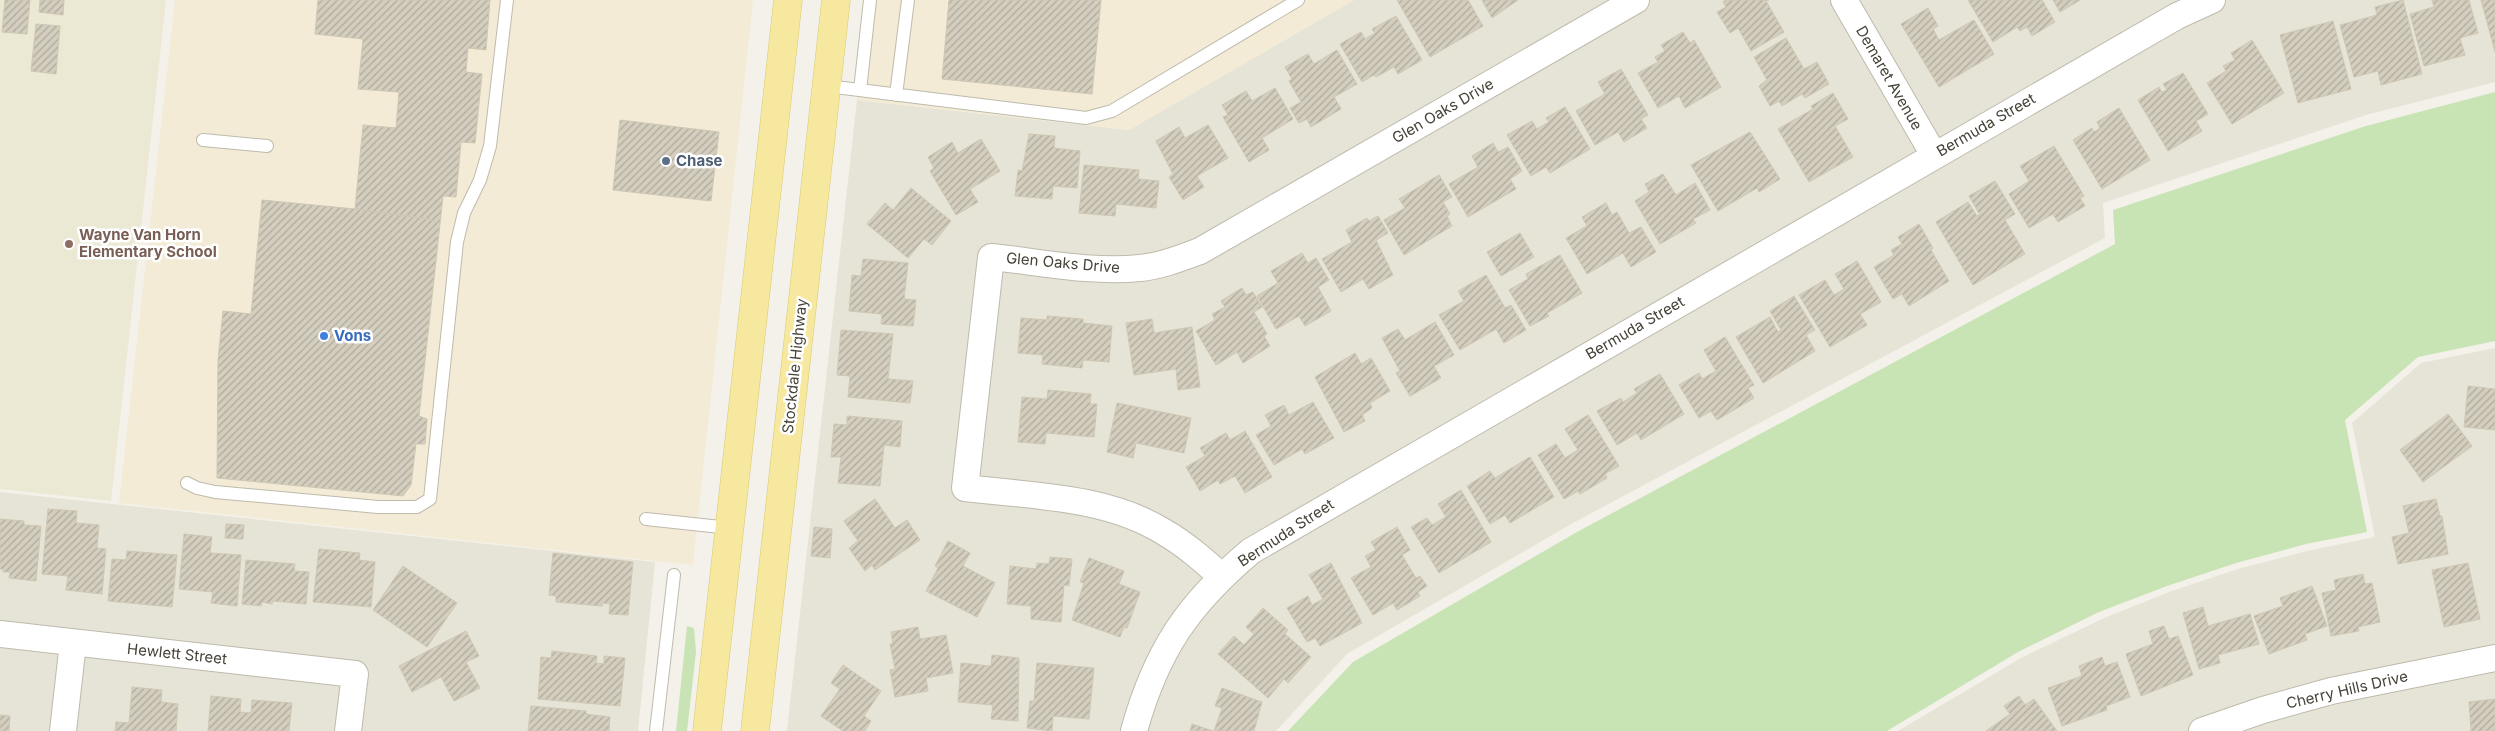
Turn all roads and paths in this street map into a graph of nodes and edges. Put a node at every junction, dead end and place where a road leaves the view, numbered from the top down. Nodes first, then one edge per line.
1 (507, 0) edge
2 (788, 0) edge
3 (836, 0) edge
4 (870, 0) edge
5 (908, 0) edge
6 (1298, 0) edge
7 (1636, 0) edge
8 (1844, 0) edge
9 (2212, 0) edge
10 (2172, 8) edge
11 (827, 86) junction
12 (860, 90) junction
13 (896, 95) junction
14 (203, 140) dead end
15 (266, 146) dead end
16 (1934, 156) junction
17 (187, 483) dead end
18 (646, 520) dead end
19 (730, 528) junction
20 (674, 575) dead end
21 (1221, 576) junction
22 (0, 634) edge
23 (73, 643) junction
24 (2495, 658) edge
25 (63, 731) edge
26 (348, 731) edge
27 (656, 731) edge
28 (707, 731) edge
29 (755, 731) edge
30 (1134, 731) edge
31 (2202, 731) edge

1 - 17 lane
2 - 19 main road
3 - 11 main road, Stockdale Highway
4 - 12 lane
5 - 13 lane
6 - 13 lane
7 - 21 street, Glen Oaks Drive
8 - 16 street, Demaret Avenue
9 - 10 street, Bermuda Street
10 - 16 street, Bermuda Street
11 - 12 lane
11 - 29 main road, Stockdale Highway
12 - 13 lane
14 - 15 lane
16 - 21 street, Bermuda Street
18 - 19 lane
19 - 28 main road
20 - 27 lane
21 - 30 street, Bermuda Street
22 - 23 street, Hewlett Street
23 - 25 street
23 - 26 street, Hewlett Street
24 - 31 street, Cherry Hills Drive

